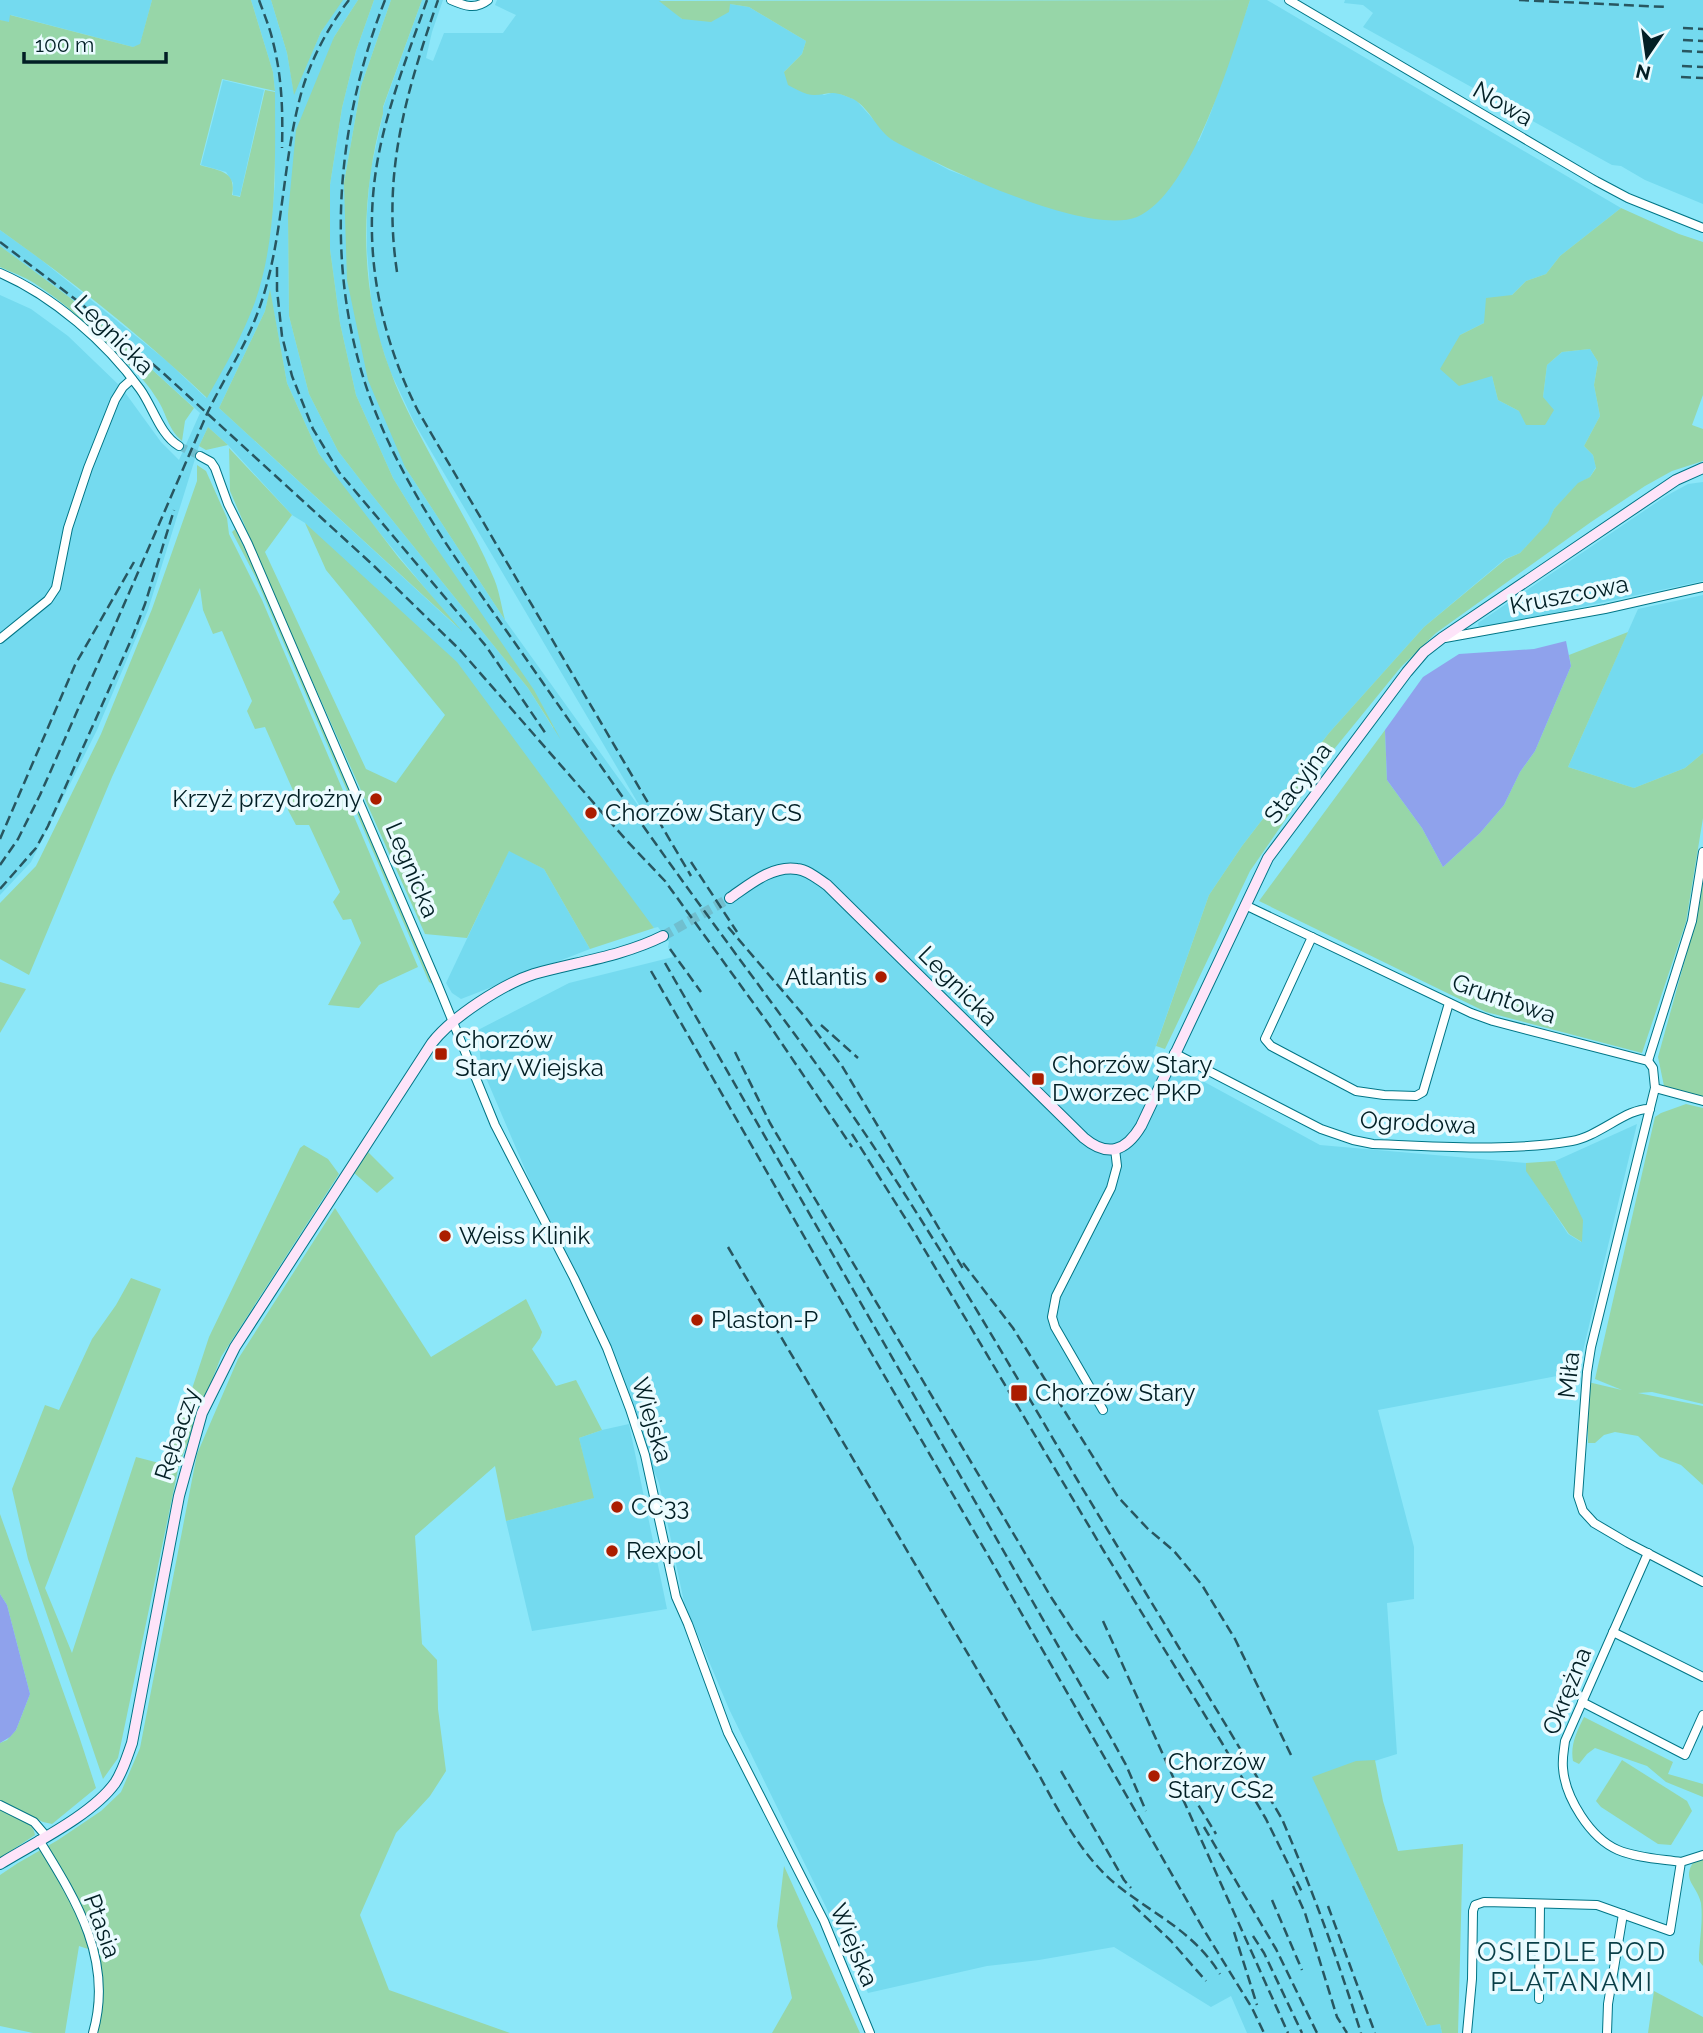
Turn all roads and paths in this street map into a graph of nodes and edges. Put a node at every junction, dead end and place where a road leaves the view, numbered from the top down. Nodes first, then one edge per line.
1 (451, 0) edge
2 (488, 0) edge
3 (1289, 0) edge
4 (1703, 228) edge
5 (0, 273) edge
6 (132, 379) junction
7 (179, 446) tunnel mouth
8 (200, 456) tunnel mouth
9 (1703, 468) edge
10 (1703, 587) edge
11 (1442, 638) junction
12 (0, 639) edge
13 (1703, 852) edge
14 (730, 898) tunnel mouth
15 (1245, 905) junction
16 (663, 936) tunnel mouth
17 (1312, 937) junction
18 (1449, 1003) junction
19 (453, 1021) junction
20 (1174, 1053) junction
21 (1648, 1060) junction
22 (1655, 1088) junction
23 (1703, 1101) edge
24 (1650, 1109) junction
25 (1115, 1149) junction
26 (1103, 1410) dead end
27 (1648, 1553) junction
28 (1703, 1582) edge
29 (1613, 1632) junction
30 (1703, 1677) edge
31 (1581, 1702) junction
32 (1703, 1715) edge
33 (0, 1805) edge
34 (42, 1838) junction
35 (1703, 1855) edge
36 (1681, 1862) junction
37 (0, 1864) edge
38 (1540, 1904) junction
39 (1623, 1914) junction
40 (1539, 1999) dead end
41 (93, 2033) edge
42 (870, 2033) edge
43 (1467, 2033) edge
44 (1607, 2033) edge

1 - 2 street
3 - 4 street, Nowa
5 - 6 street, Legnicka
6 - 7 street, Legnicka
6 - 12 street
8 - 19 street, Legnicka
9 - 11 street, Stacyjna
10 - 11 street, Kruszcowa
11 - 15 street, Stacyjna
13 - 21 street
14 - 25 street, Legnicka
15 - 17 street, Gruntowa
15 - 20 street, Stacyjna
16 - 19 street
17 - 18 street, Gruntowa
17 - 18 street
18 - 21 street, Gruntowa
19 - 34 street, Rębaczy
19 - 42 street, Wiejska
20 - 24 street, Ogrodowa
20 - 25 street, Stacyjna
21 - 22 street
22 - 23 street
22 - 24 street
24 - 27 street, Miła
25 - 26 street
27 - 28 street, Miła
27 - 29 street, Okrężna
29 - 30 street
29 - 31 street, Okrężna
31 - 32 street
31 - 36 street, Okrężna
33 - 34 street
34 - 37 street, Rębaczy
34 - 41 street, Ptasia
35 - 36 street, Okrężna
36 - 39 street
38 - 39 street
38 - 40 street
38 - 43 street
39 - 44 street

